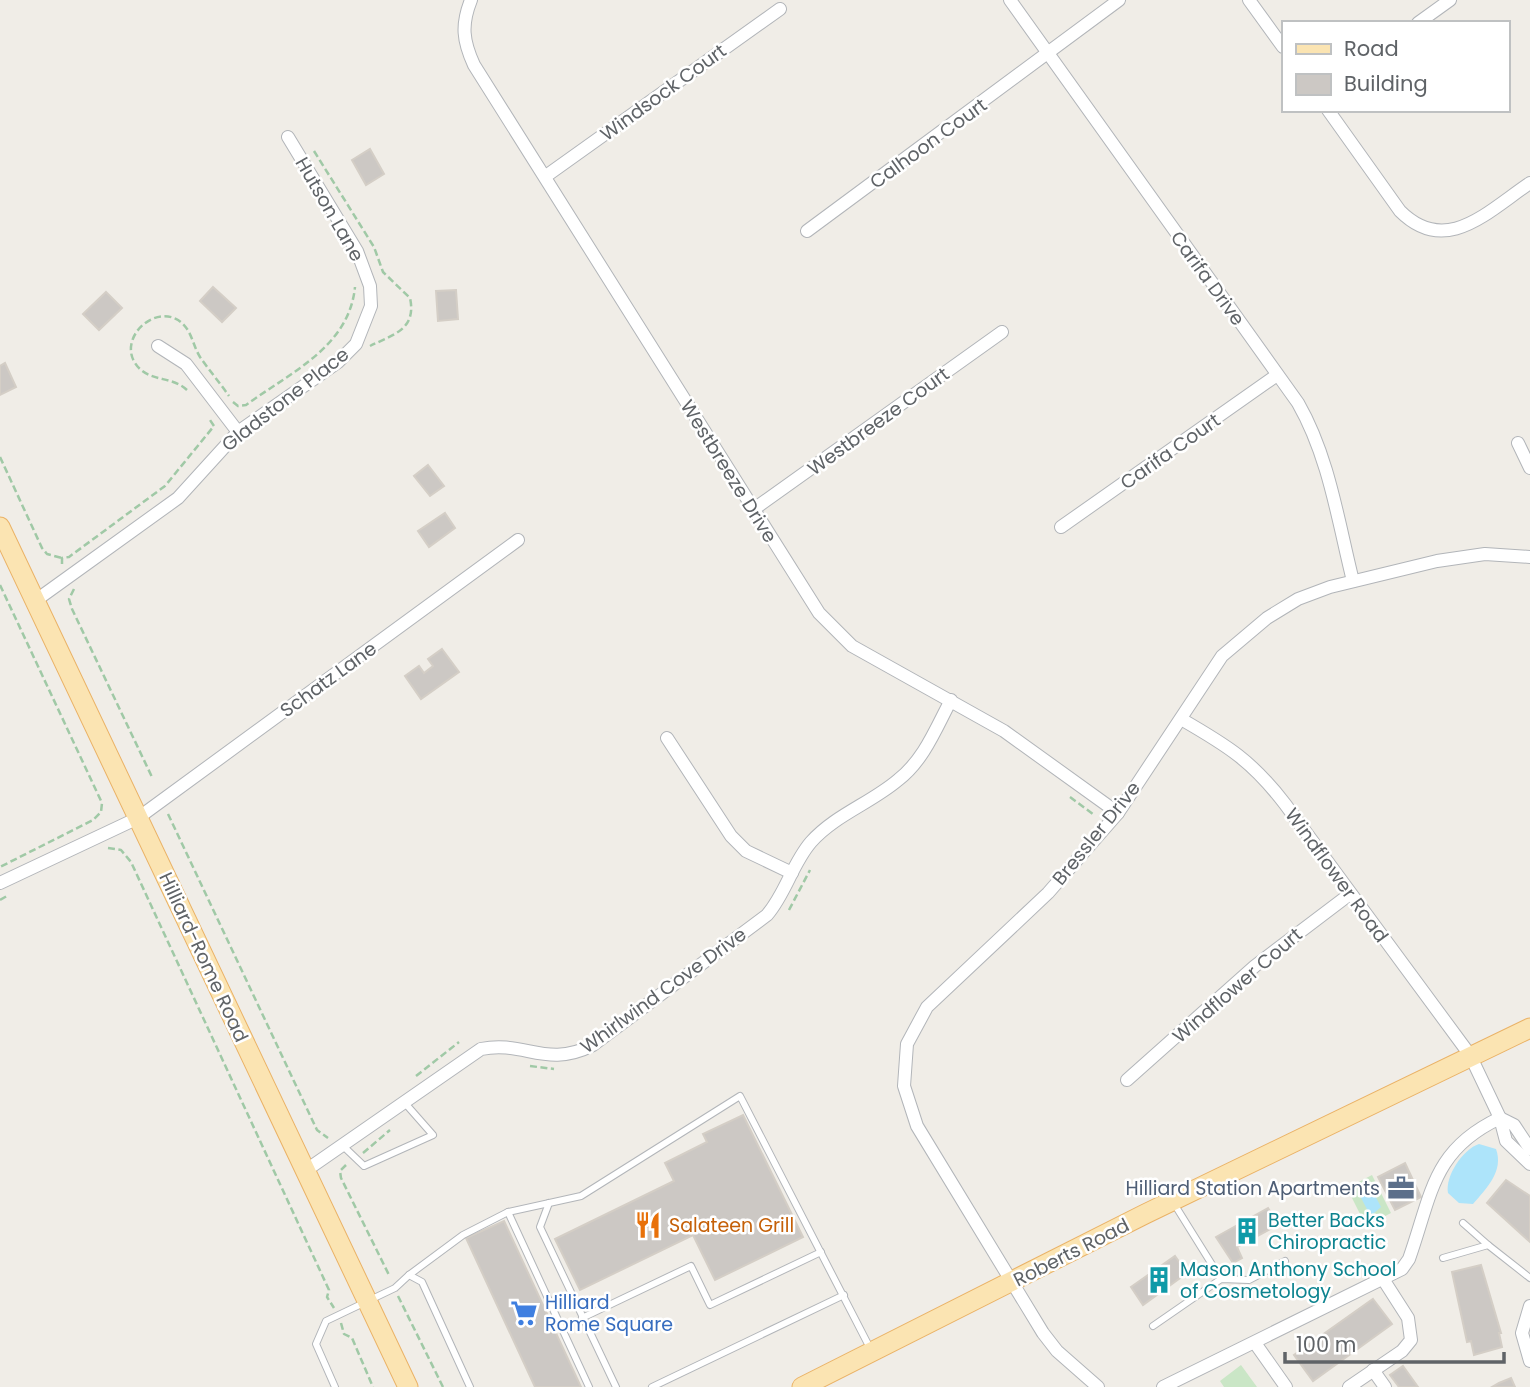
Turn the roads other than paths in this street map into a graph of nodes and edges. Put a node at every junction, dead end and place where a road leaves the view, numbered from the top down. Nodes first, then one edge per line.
1 (471, 0) edge
2 (1010, 0) edge
3 (1119, 0) edge
4 (1249, 0) edge
5 (1450, 0) edge
6 (780, 9) dead end
7 (1421, 21) edge
8 (1282, 46) edge
9 (1049, 54) junction
10 (1329, 112) edge
11 (288, 137) dead end
12 (546, 176) junction
13 (1530, 183) edge
14 (807, 231) dead end
15 (366, 323) joint
16 (1002, 332) dead end
17 (158, 346) dead end
18 (1278, 375) junction
19 (238, 432) junction
20 (1518, 443) dead end
21 (1530, 468) edge
22 (754, 509) junction
23 (0, 527) edge
24 (1061, 527) dead end
25 (518, 540) dead end
26 (1530, 557) edge
27 (1353, 581) junction
28 (35, 601) junction
29 (951, 700) junction
30 (1181, 719) junction
31 (667, 738) dead end
32 (1118, 813) junction
33 (138, 818) junction
34 (792, 873) junction
35 (0, 883) edge
36 (1350, 894) junction
37 (1530, 1028) edge
38 (1470, 1055) junction
39 (1127, 1080) dead end
40 (404, 1102) junction
41 (1500, 1118) junction
42 (337, 1141) junction
43 (1530, 1149) edge
44 (1530, 1164) edge
45 (306, 1171) junction
46 (1172, 1201) junction
47 (549, 1203) junction
48 (508, 1212) junction
49 (1463, 1223) dead end
50 (1488, 1245) junction
51 (821, 1252) junction
52 (1443, 1258) dead end
53 (1285, 1261) dead end
54 (409, 1275) junction
55 (1530, 1278) edge
56 (1221, 1279) junction
57 (1383, 1279) junction
58 (1012, 1282) junction
59 (844, 1295) junction
60 (367, 1301) junction
61 (1530, 1306) edge
62 (582, 1318) junction
63 (1153, 1326) dead end
64 (1255, 1343) junction
65 (873, 1353) junction
66 (1530, 1360) edge
67 (1373, 1370) junction
68 (335, 1387) edge
69 (408, 1387) edge
70 (470, 1387) edge
71 (589, 1387) edge
72 (616, 1387) edge
73 (652, 1387) edge
74 (802, 1387) edge
75 (1098, 1387) edge
76 (1163, 1387) edge
77 (1286, 1387) edge
78 (1349, 1387) edge
79 (1385, 1387) edge

1 - 12 street, Westbreeze Drive
2 - 9 street, Carifa Drive
3 - 9 street, Calhoon Court
4 - 8 street
5 - 7 street
6 - 12 street, Windsock Court
9 - 14 street, Calhoon Court
9 - 18 street, Carifa Drive
10 - 13 street
11 - 15 street, Hutson Lane
12 - 22 street, Westbreeze Drive
15 - 19 street, Gladstone Place
16 - 22 street, Westbreeze Court
17 - 19 street
18 - 24 street, Carifa Court
18 - 27 street, Carifa Drive
19 - 28 street, Gladstone Place
20 - 21 street
22 - 29 street, Westbreeze Drive
23 - 28 main road, Hilliard-Rome Road
25 - 33 street, Schatz Lane
26 - 27 street, Bressler Drive
27 - 30 street, Bressler Drive
28 - 33 main road, Hilliard-Rome Road
29 - 32 street, Westbreeze Drive
29 - 34 street, Whirlwind Cove Drive
30 - 32 street, Bressler Drive
30 - 36 street, Windflower Road
31 - 34 street
32 - 58 street, Bressler Drive
33 - 35 street, Schatz Lane
33 - 45 main road, Hilliard-Rome Road
34 - 40 street, Whirlwind Cove Drive
36 - 38 street, Windflower Road
36 - 39 street, Windflower Court
37 - 38 main road, Roberts Road
38 - 41 street, Windflower Road
38 - 46 main road, Roberts Road
40 - 42 street, Whirlwind Cove Drive
40 - 42 lane
41 - 43 street
41 - 44 street, Windflower Road
41 - 57 street
42 - 45 street, Whirlwind Cove Drive
45 - 60 main road, Hilliard-Rome Road
46 - 56 lane
46 - 58 main road, Roberts Road
47 - 48 lane
47 - 51 lane
47 - 62 lane
48 - 54 lane
48 - 71 lane
49 - 50 lane
50 - 52 lane
50 - 55 lane
51 - 59 lane
51 - 62 lane
53 - 56 lane
54 - 60 lane
54 - 70 lane
56 - 63 lane
57 - 64 street
57 - 67 street
58 - 65 main road, Roberts Road
58 - 75 street, Bressler Drive
59 - 65 lane
59 - 73 lane
60 - 68 lane
60 - 69 main road, Hilliard-Rome Road
61 - 66 street
62 - 72 lane
64 - 76 street
64 - 77 street
65 - 74 main road, Roberts Road
67 - 78 street
67 - 79 street

